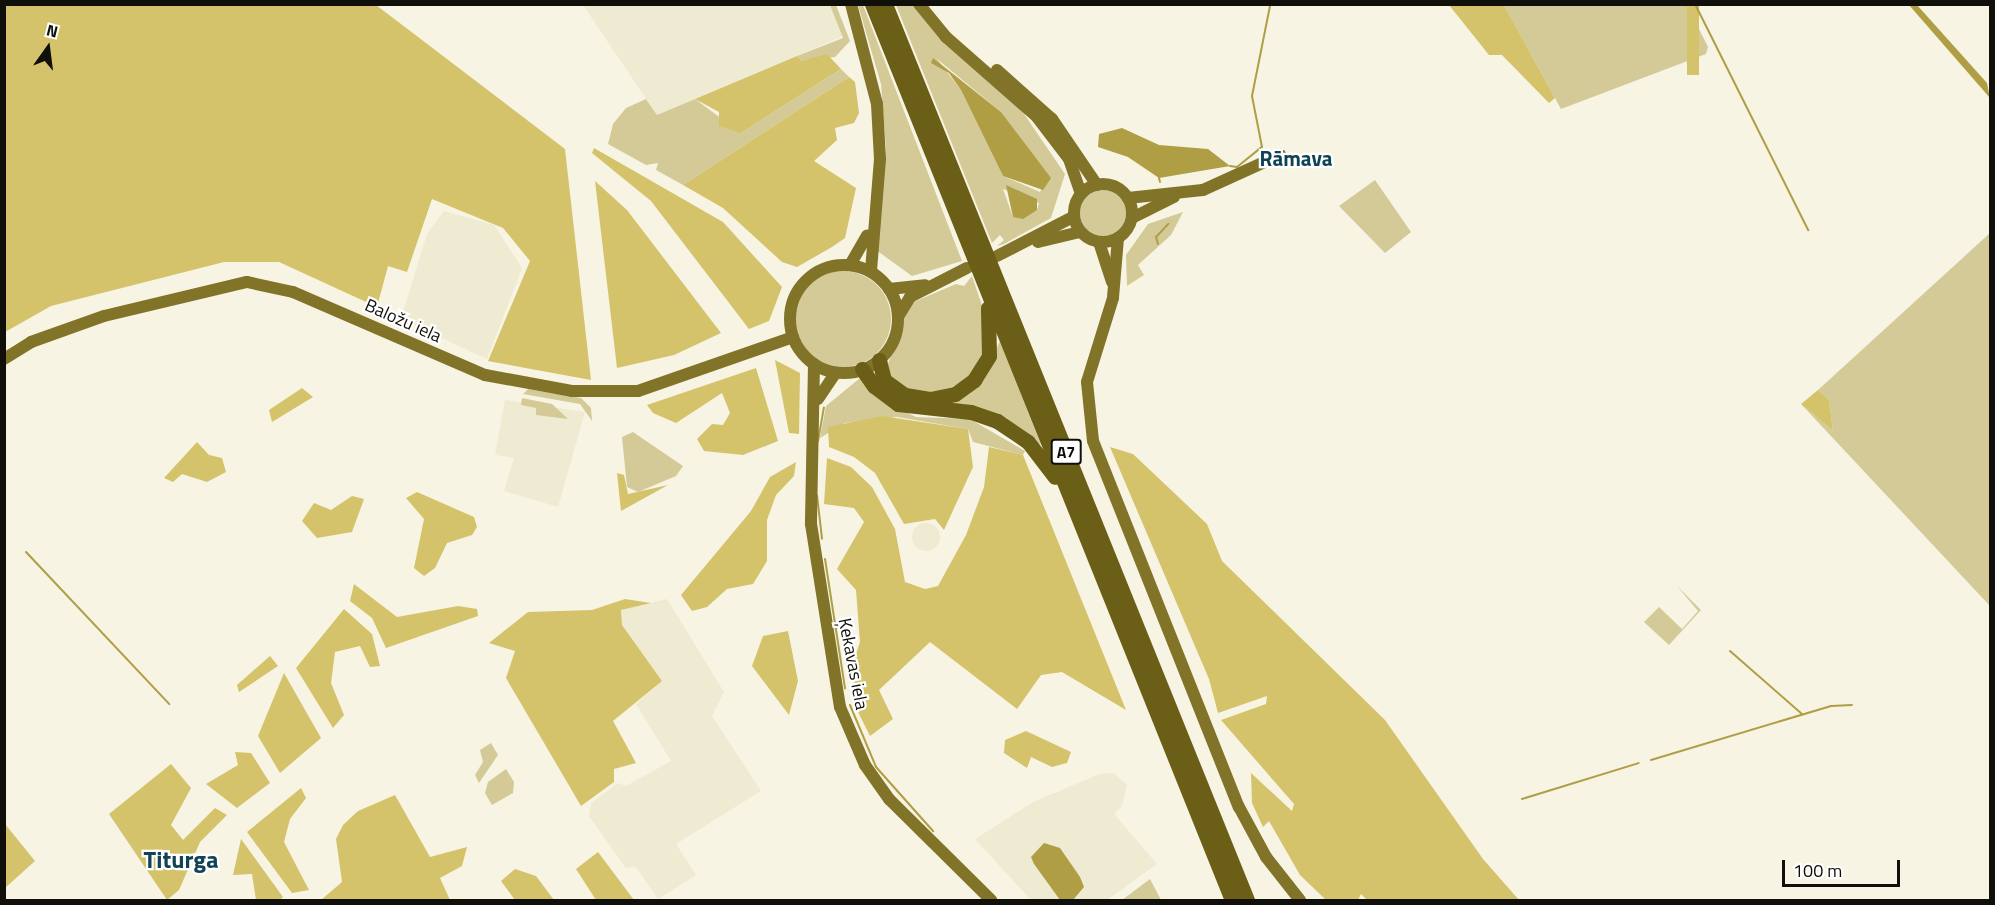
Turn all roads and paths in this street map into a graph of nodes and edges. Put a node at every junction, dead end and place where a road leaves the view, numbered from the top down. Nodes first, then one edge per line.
1 (851, 4) edge
2 (872, 4) edge
3 (885, 4) edge
4 (919, 4) edge
5 (970, 55) junction
6 (1280, 155) dead end
7 (1097, 185) junction
8 (1081, 194) junction
9 (1178, 196) junction
10 (1128, 198) junction
11 (1073, 217) junction
12 (1132, 218) junction
13 (873, 225) junction
14 (1080, 232) junction
15 (1118, 238) junction
16 (1030, 242) junction
17 (1099, 242) junction
18 (997, 256) dead end
19 (850, 265) junction
20 (967, 268) dead end
21 (871, 272) junction
22 (935, 283) junction
23 (1114, 288) junction
24 (889, 289) junction
25 (988, 291) junction
26 (898, 317) junction
27 (793, 337) junction
28 (4, 359) edge
29 (879, 360) junction
30 (814, 364) junction
31 (862, 369) junction
32 (836, 372) junction
33 (817, 400) junction
34 (1072, 498) junction
35 (991, 900) edge
36 (1232, 900) edge
37 (1247, 900) edge
38 (1300, 900) edge

1 - 13 main road
2 - 25 highway, A7
3 - 37 highway, A7
4 - 5 main road
5 - 7 main road
5 - 8 main road
6 - 9 main road
7 - 8 main road
7 - 10 main road
8 - 11 main road
9 - 10 main road
9 - 12 main road
10 - 12 main road
11 - 14 main road
11 - 16 main road
12 - 15 main road
13 - 19 main road
13 - 21 main road
14 - 16 main road
14 - 17 main road
15 - 17 main road
15 - 23 main road
16 - 18 main road
17 - 23 main road
19 - 21 main road
19 - 27 main road
20 - 22 main road
21 - 24 main road
22 - 24 main road
22 - 26 main road
23 - 38 main road
24 - 26 main road
25 - 29 highway
25 - 34 highway, A7
26 - 29 main road
27 - 28 main road, Baložu iela
27 - 30 main road
29 - 31 main road
30 - 32 main road
30 - 33 main road
31 - 32 main road
31 - 34 highway
32 - 33 main road
33 - 35 main road, Ķekavas iela
34 - 36 highway, A7

